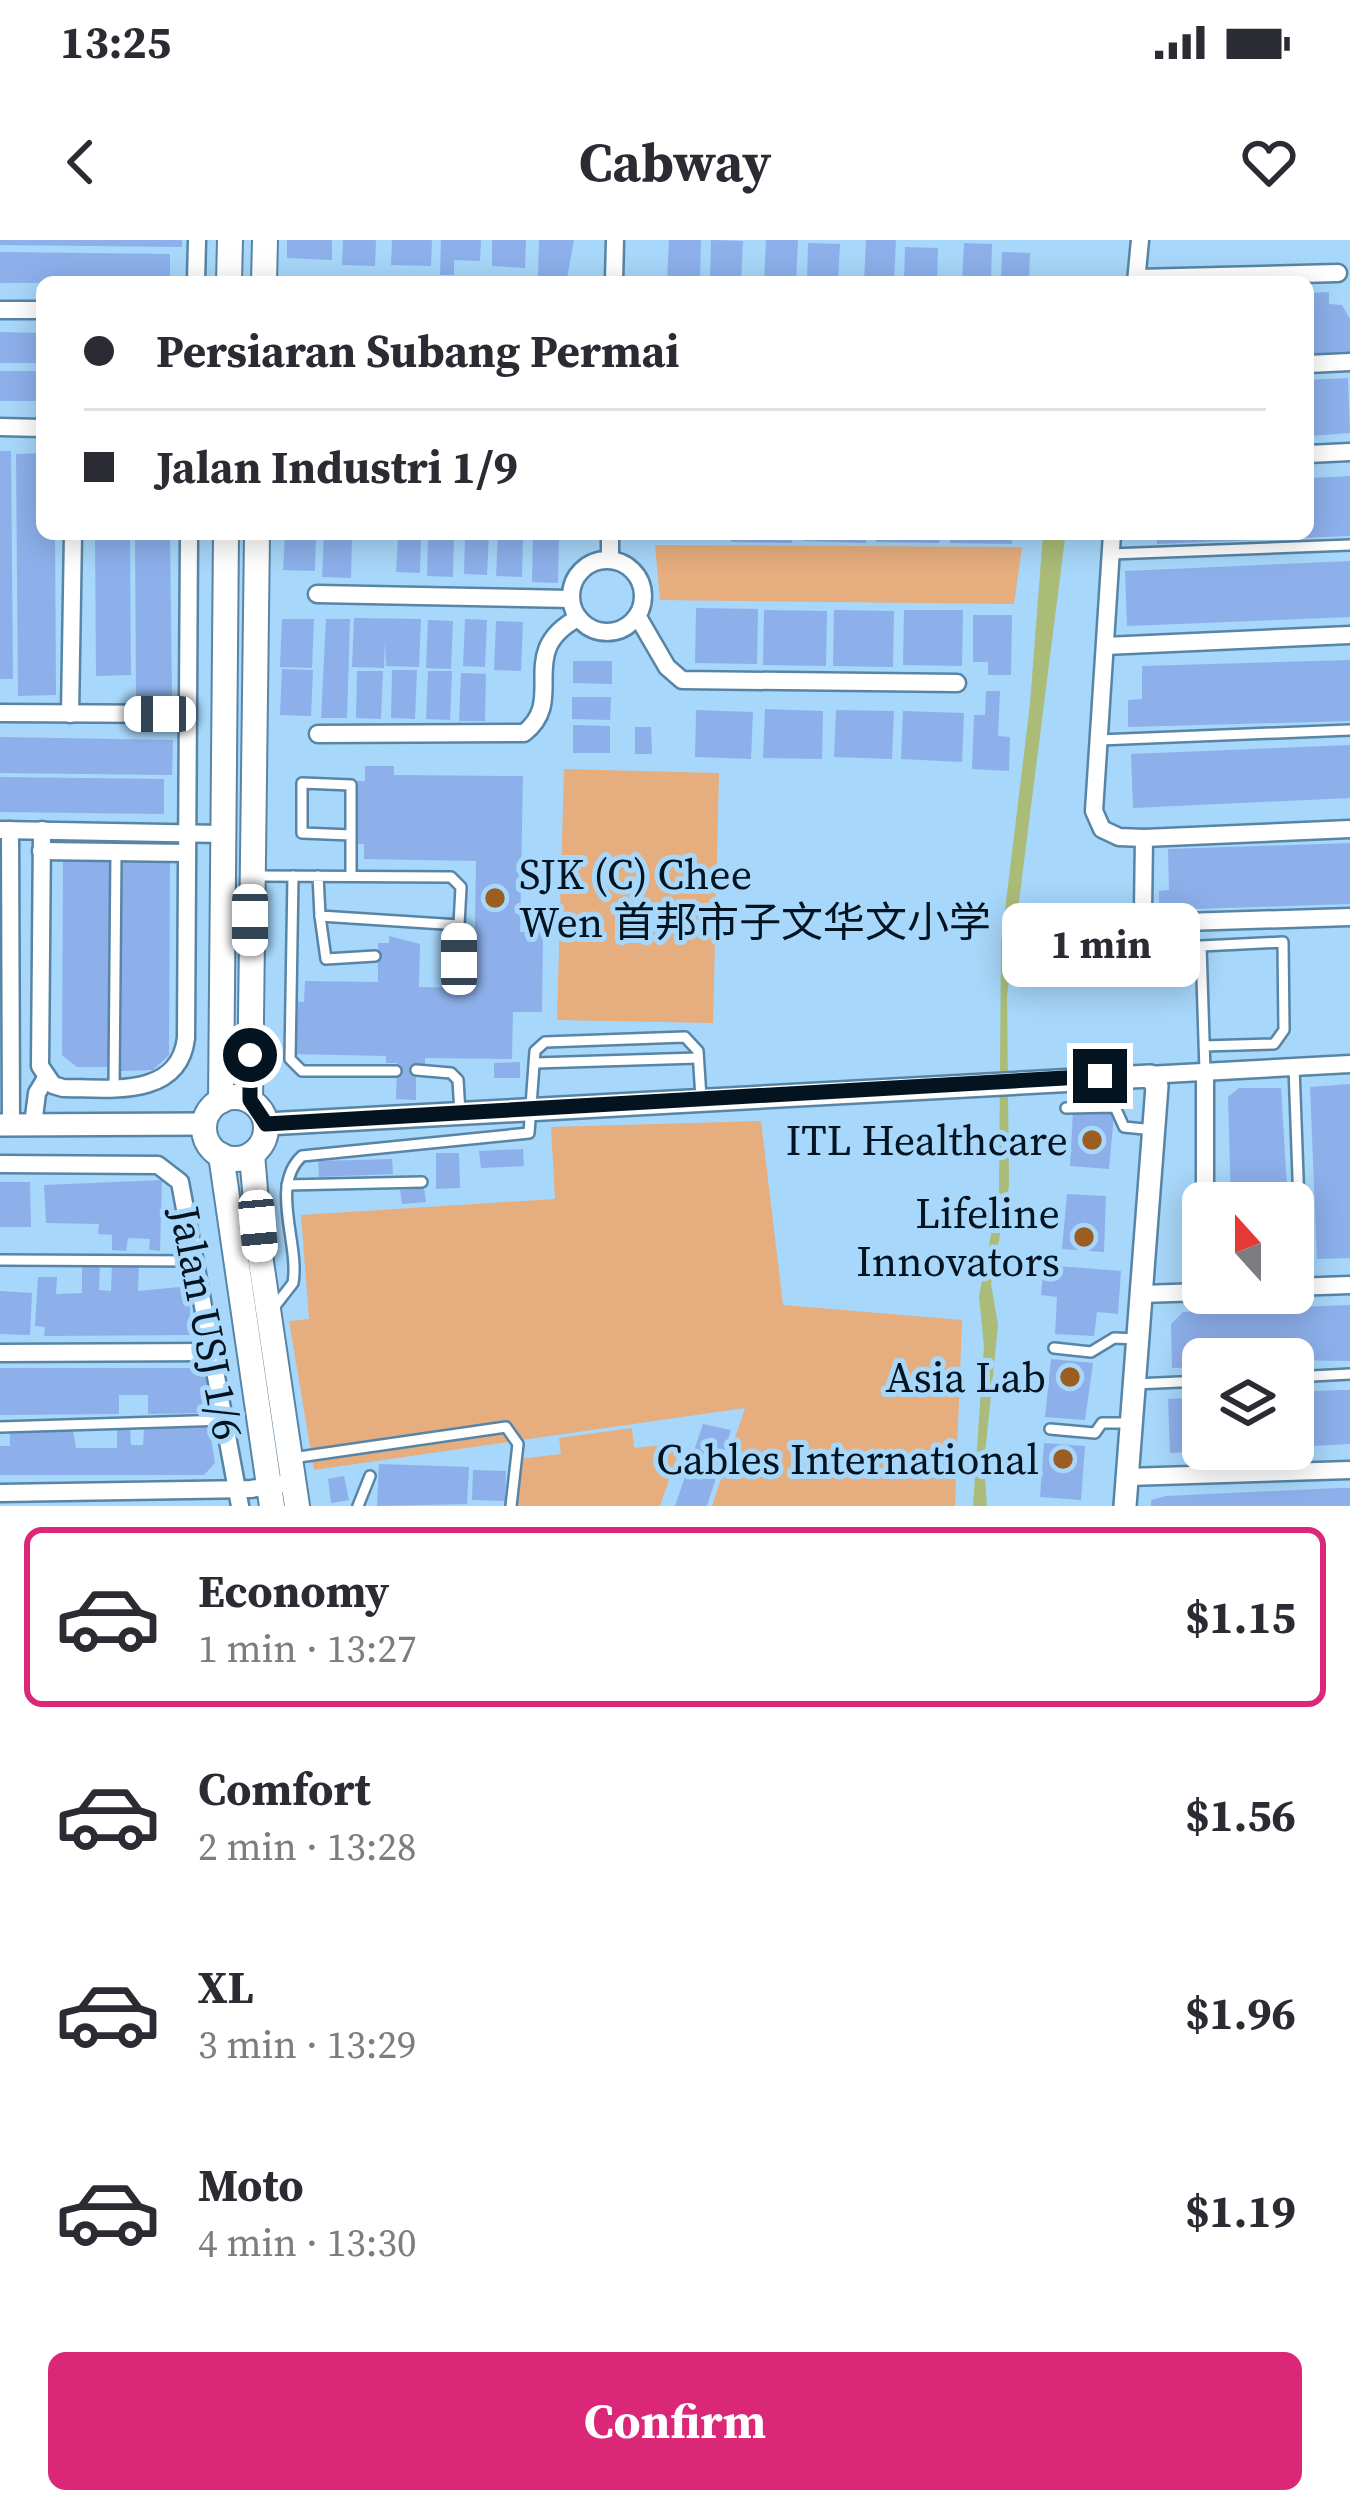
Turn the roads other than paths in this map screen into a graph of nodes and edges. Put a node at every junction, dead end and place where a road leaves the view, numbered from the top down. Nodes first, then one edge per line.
1 (196, 240) edge
2 (230, 240) edge
3 (265, 240) edge
4 (615, 240) edge
5 (1140, 240) edge
6 (1338, 273) dead end
7 (196, 276) edge
8 (229, 276) edge
9 (264, 276) edge
10 (614, 276) edge
11 (1136, 276) edge
12 (1251, 276) edge
13 (0, 310) edge
14 (36, 310) edge
15 (1350, 362) edge
16 (1314, 364) edge
17 (0, 427) edge
18 (36, 428) edge
19 (1350, 452) edge
20 (1314, 454) edge
21 (73, 540) edge
22 (189, 540) edge
23 (226, 540) edge
24 (257, 540) edge
25 (610, 540) edge
26 (1112, 540) edge
27 (1350, 545) edge
28 (1111, 554) junction
29 (610, 559) junction
30 (317, 594) dead end
31 (571, 599) junction
32 (638, 617) junction
33 (578, 618) junction
34 (1350, 634) edge
35 (1105, 646) junction
36 (957, 683) dead end
37 (0, 713) edge
38 (70, 714) junction
39 (187, 714) junction
40 (1350, 730) edge
41 (318, 734) dead end
42 (1099, 740) junction
43 (1350, 829) edge
44 (5, 830) edge
45 (42, 830) junction
46 (187, 832) junction
47 (222, 834) junction
48 (351, 835) junction
49 (1144, 838) junction
50 (41, 851) junction
51 (116, 852) junction
52 (187, 853) junction
53 (250, 876) junction
54 (293, 876) junction
55 (319, 876) junction
56 (351, 876) junction
57 (320, 916) junction
58 (1350, 917) edge
59 (459, 925) junction
60 (5, 946) edge
61 (375, 956) dead end
62 (459, 959) dead end
63 (1204, 1046) junction
64 (698, 1058) junction
65 (535, 1063) junction
66 (1350, 1064) edge
67 (1294, 1067) junction
68 (416, 1070) dead end
69 (397, 1071) dead end
70 (1205, 1071) junction
71 (1147, 1075) junction
72 (46, 1078) junction
73 (114, 1088) junction
74 (5, 1090) edge
75 (701, 1098) junction
76 (250, 1100) junction
77 (220, 1101) junction
78 (1066, 1108) dead end
79 (534, 1109) junction
80 (460, 1113) junction
81 (205, 1124) junction
82 (266, 1124) junction
83 (15, 1125) edge
84 (1154, 1130) junction
85 (252, 1154) junction
86 (221, 1155) junction
87 (0, 1164) edge
88 (422, 1182) dead end
89 (1205, 1182) edge
90 (1296, 1182) edge
91 (286, 1185) junction
92 (0, 1260) edge
93 (198, 1261) junction
94 (1350, 1285) edge
95 (1314, 1286) edge
96 (1182, 1293) edge
97 (1141, 1294) junction
98 (268, 1314) junction
99 (1137, 1339) junction
100 (1054, 1348) dead end
101 (214, 1352) junction
102 (0, 1353) edge
103 (1350, 1374) edge
104 (1314, 1376) edge
105 (1182, 1382) edge
106 (1134, 1384) junction
107 (226, 1420) junction
108 (1131, 1423) junction
109 (0, 1427) edge
110 (1050, 1429) dead end
111 (1350, 1470) edge
112 (370, 1476) dead end
113 (1127, 1478) junction
114 (284, 1488) edge
115 (0, 1493) edge
116 (239, 1498) edge
117 (358, 1506) edge
118 (511, 1506) edge
119 (1125, 1506) edge

1 - 7 street
2 - 8 main road
3 - 9 main road
4 - 10 street
5 - 11 street
6 - 12 street
13 - 14 street
15 - 16 street
17 - 18 street
19 - 20 street
21 - 38 street
22 - 39 street
23 - 47 main road
24 - 53 main road
25 - 29 street
26 - 28 street
27 - 28 lane
28 - 35 street
29 - 31 street
29 - 32 street
30 - 31 street
31 - 33 street
32 - 33 street
32 - 36 street
33 - 41 street
34 - 35 street
35 - 42 street
37 - 38 street
38 - 39 street
39 - 46 street
40 - 42 lane
42 - 49 street
43 - 49 street
44 - 45 street
44 - 60 street
45 - 46 street
45 - 50 street
46 - 47 street
46 - 52 street
47 - 77 main road
48 - 48 lane
48 - 56 lane
49 - 58 street
50 - 51 street
50 - 72 street
51 - 52 street
51 - 73 lane
52 - 73 street
53 - 54 lane
53 - 76 main road
54 - 55 lane
54 - 69 lane
55 - 56 lane
55 - 57 lane
56 - 59 lane
57 - 59 lane
57 - 61 lane
59 - 62 lane
60 - 74 street
63 - 63 lane
63 - 70 lane
64 - 65 lane
64 - 65 lane
64 - 75 lane
65 - 79 lane
66 - 67 street
67 - 70 street
67 - 90 lane
68 - 80 lane
70 - 71 street
70 - 89 street
71 - 75 street
71 - 84 street
72 - 73 street
72 - 83 street
74 - 83 street
75 - 79 street
76 - 77 main road
76 - 82 main road
77 - 81 main road
78 - 84 lane
79 - 80 street
79 - 91 lane
80 - 82 street
81 - 83 street
81 - 86 main road
82 - 85 main road
84 - 97 street
85 - 86 main road
85 - 98 main road
86 - 114 main road
87 - 93 street, Jalan USJ 1/6
88 - 91 lane
91 - 98 lane
92 - 93 lane
93 - 101 street, Jalan USJ 1/6
94 - 95 street
96 - 97 street
97 - 99 street
98 - 114 main road
99 - 100 lane
99 - 106 street
101 - 102 street
101 - 107 street, Jalan USJ 1/6
103 - 104 lane
105 - 106 lane
106 - 108 street
107 - 109 lane
107 - 116 street, Jalan USJ 1/6
108 - 110 lane
108 - 113 street
111 - 113 street
112 - 117 lane
113 - 119 street
114 - 116 street
114 - 118 lane
115 - 116 street

